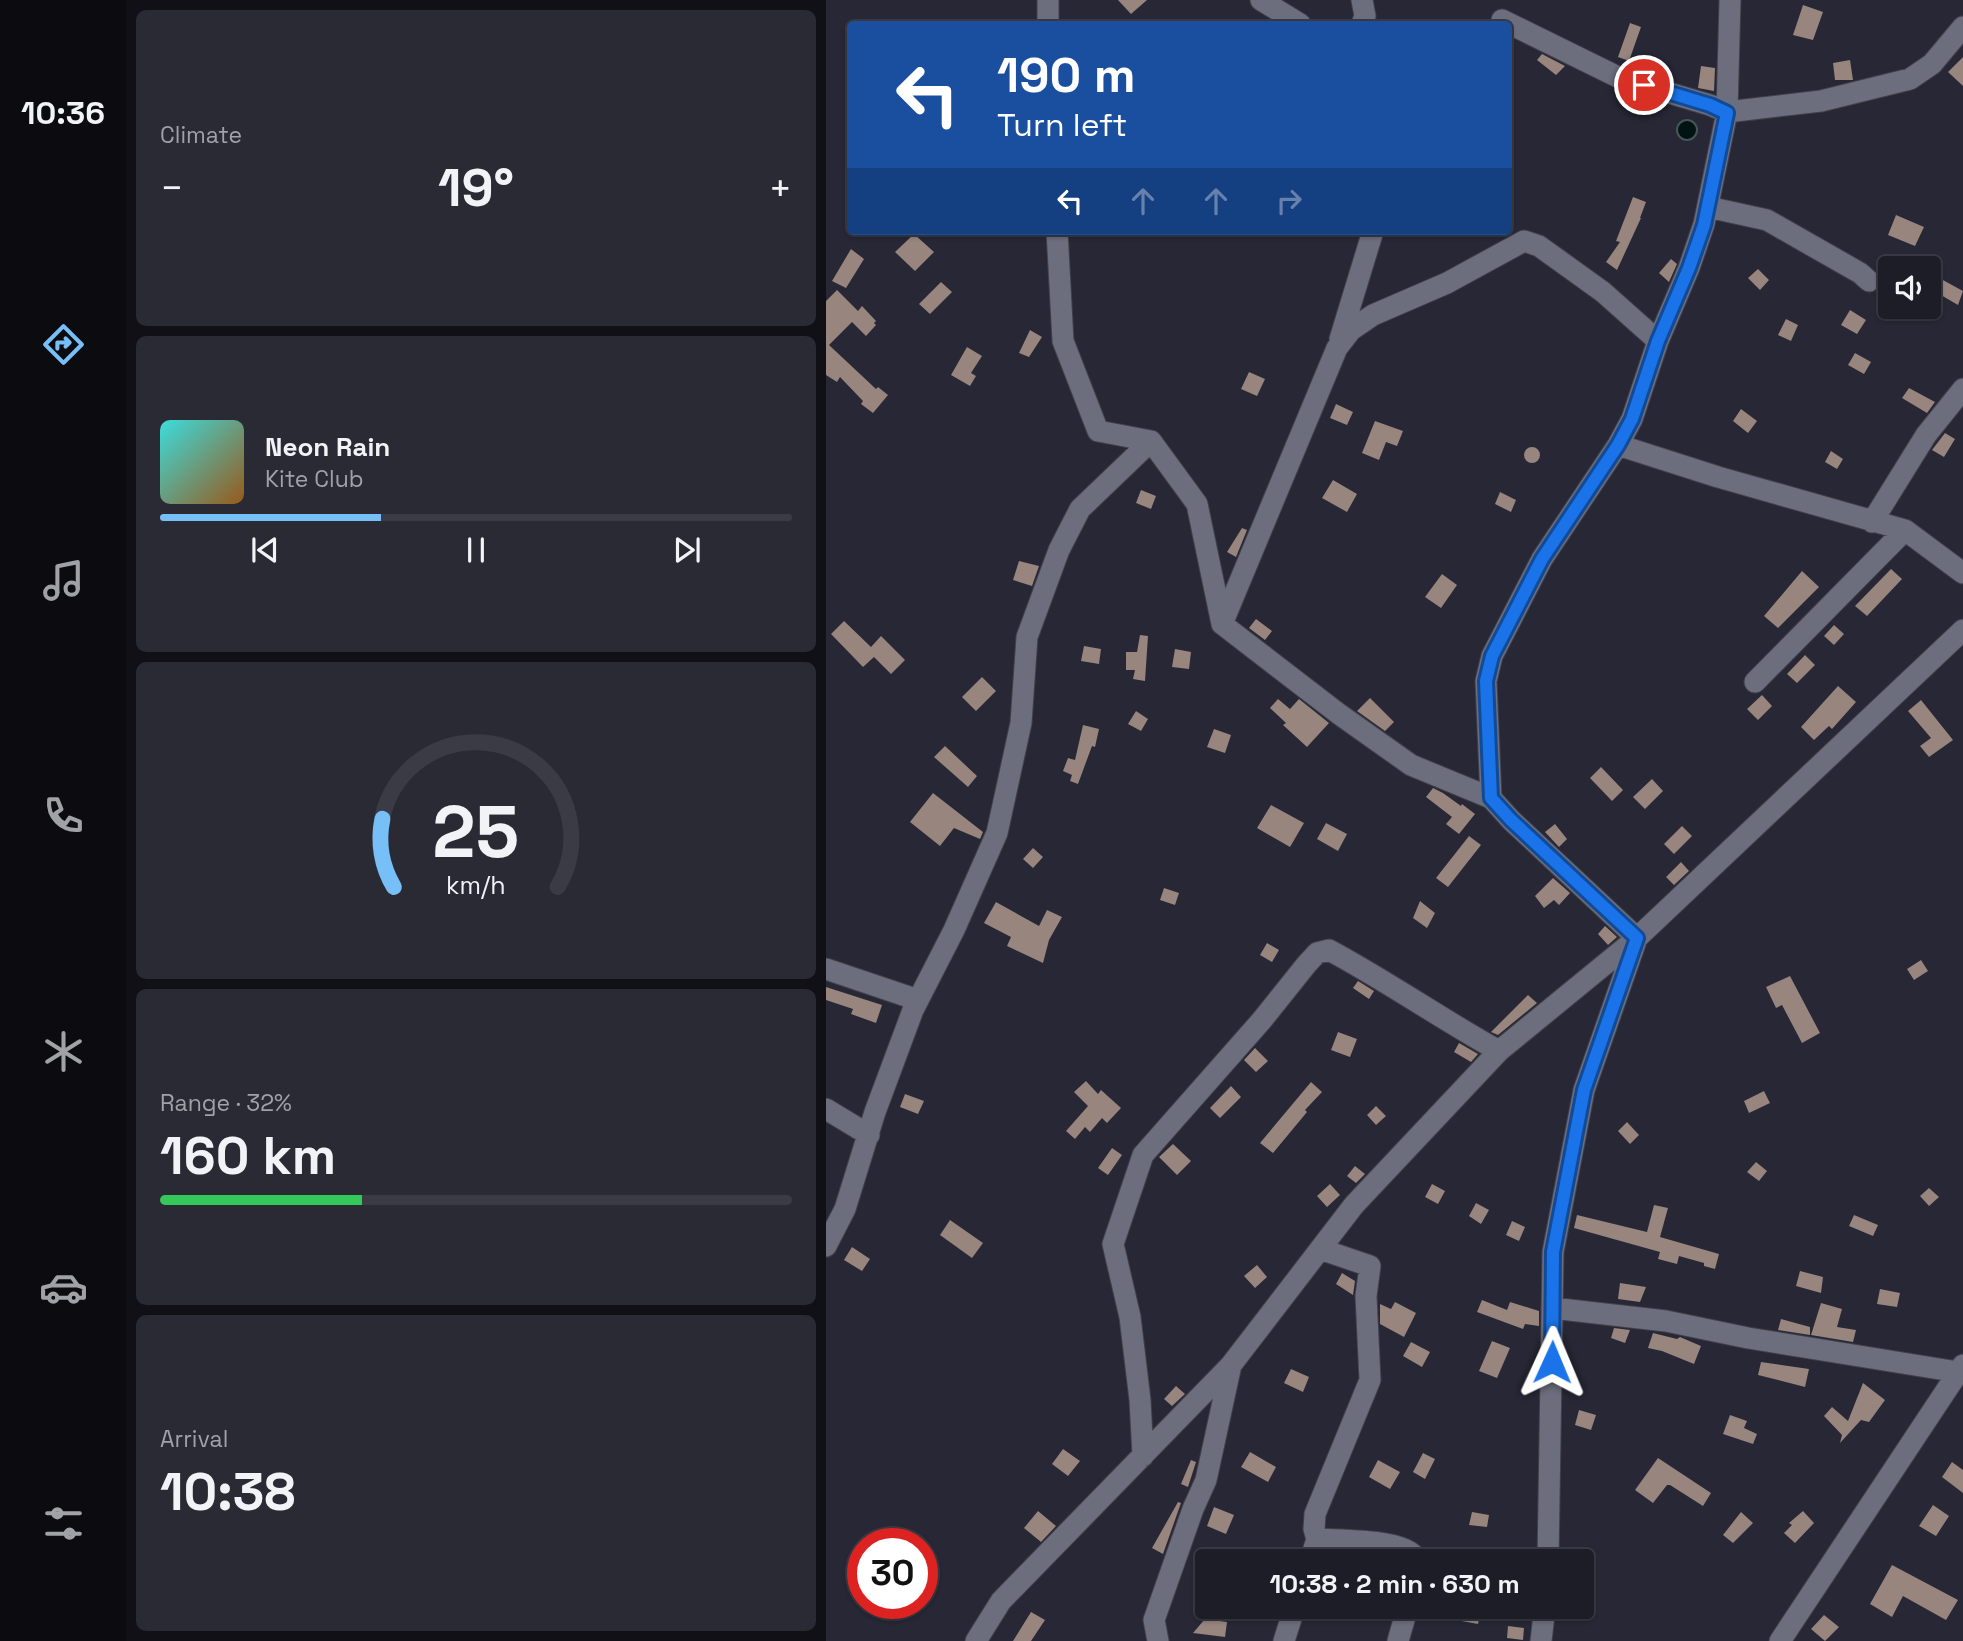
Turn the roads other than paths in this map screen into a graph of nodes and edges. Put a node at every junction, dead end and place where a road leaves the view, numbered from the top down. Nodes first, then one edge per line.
1 (1048, 0) edge
2 (1362, 0) edge
3 (1730, 0) edge
4 (1265, 8) edge
5 (1501, 15) edge
6 (1048, 21) edge
7 (1293, 21) edge
8 (1363, 21) edge
9 (1963, 27) edge
10 (1727, 113) junction
11 (1708, 207) junction
12 (1057, 235) edge
13 (1372, 235) edge
14 (1868, 281) dead end
15 (1658, 341) junction
16 (1335, 354) junction
17 (1963, 388) edge
18 (1151, 441) junction
19 (1618, 445) junction
20 (1872, 522) junction
21 (1905, 530) junction
22 (1963, 573) edge
23 (1222, 624) junction
24 (1963, 630) edge
25 (1755, 682) dead end
26 (1491, 798) junction
27 (1637, 938) junction
28 (826, 969) edge
29 (918, 1000) junction
30 (1499, 1051) junction
31 (826, 1109) edge
32 (869, 1135) junction
33 (826, 1246) edge
34 (1320, 1249) junction
35 (1552, 1308) junction
36 (1231, 1366) junction
37 (1961, 1369) edge
38 (1143, 1456) junction
39 (1317, 1539) junction
40 (1314, 1549) edge
41 (1408, 1549) edge
42 (1548, 1549) edge
43 (1291, 1619) edge
44 (1404, 1619) edge
45 (1544, 1619) edge
46 (975, 1641) edge
47 (1158, 1641) edge
48 (1284, 1641) edge
49 (1398, 1641) edge
50 (1541, 1641) edge
51 (1780, 1641) edge

1 - 6 street
2 - 8 street
3 - 10 street
4 - 7 street
5 - 10 street
9 - 10 street
10 - 11 street
11 - 14 street
11 - 15 street
12 - 18 street
13 - 16 street
15 - 16 street
15 - 19 street
16 - 23 street
17 - 20 street
18 - 23 street
18 - 29 street
19 - 20 street
19 - 26 street
20 - 21 street
21 - 22 street
21 - 25 street
23 - 26 street
24 - 27 street
26 - 27 street
27 - 30 street
27 - 35 street
28 - 29 street
29 - 32 street
30 - 34 street
30 - 38 street
31 - 32 street
32 - 33 street
34 - 36 street
34 - 39 street
35 - 37 street
35 - 42 street
36 - 38 street
36 - 47 street
37 - 51 street
38 - 46 street
39 - 40 street
39 - 41 street
43 - 48 street
44 - 49 street
45 - 50 street

